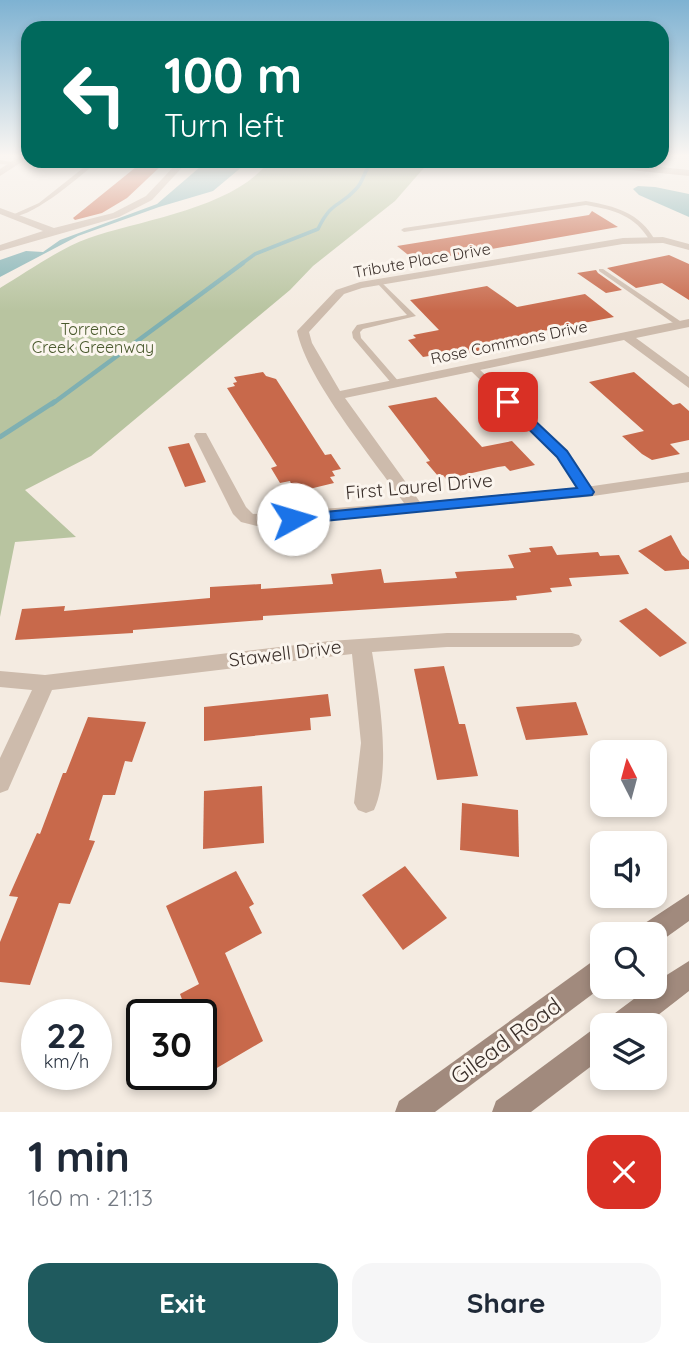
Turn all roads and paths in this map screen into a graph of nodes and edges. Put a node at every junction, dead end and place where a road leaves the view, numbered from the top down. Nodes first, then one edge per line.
1 (32, 208) edge
2 (130, 208) edge
3 (553, 208) edge
4 (613, 208) edge
5 (0, 211) edge
6 (13, 216) junction
7 (404, 230) dead end
8 (53, 231) junction
9 (652, 240) junction
10 (689, 247) edge
11 (0, 248) edge
12 (601, 270) dead end
13 (379, 282) junction
14 (685, 324) edge
15 (626, 336) junction
16 (473, 368) junction
17 (396, 383) junction
18 (689, 384) edge
19 (337, 396) junction
20 (201, 436) dead end
21 (689, 477) edge
22 (586, 492) junction
23 (416, 508) junction
24 (572, 640) dead end
25 (361, 645) junction
26 (0, 679) edge
27 (45, 683) junction
28 (0, 783) edge
29 (366, 803) dead end
30 (689, 906) edge
31 (667, 922) edge
32 (689, 974) edge
33 (590, 979) edge
34 (638, 1013) edge
35 (590, 1049) edge
36 (410, 1112) edge
37 (508, 1112) edge

1 - 6 lane
2 - 8 street
3 - 7 lane
4 - 9 lane
5 - 6 street
6 - 8 street
8 - 11 street
9 - 10 street, Tribute Place Drive
9 - 13 street, Tribute Place Drive
12 - 14 lane
13 - 17 lane
13 - 19 street, Tribute Place Drive
14 - 15 street, Rose Commons Drive
15 - 16 street, Rose Commons Drive
15 - 18 street
16 - 17 street, Rose Commons Drive
16 - 22 lane
17 - 19 street, Rose Commons Drive
19 - 23 street, Tribute Place Drive
20 - 23 street, First Laurel Drive
21 - 22 street, First Laurel Drive
22 - 23 street, First Laurel Drive
24 - 25 street, Stawell Drive
25 - 27 street, Stawell Drive
25 - 29 street
26 - 27 street, Stawell Drive
27 - 28 street
30 - 31 main road
32 - 34 main road
33 - 36 main road, Gilead Road
35 - 37 main road

